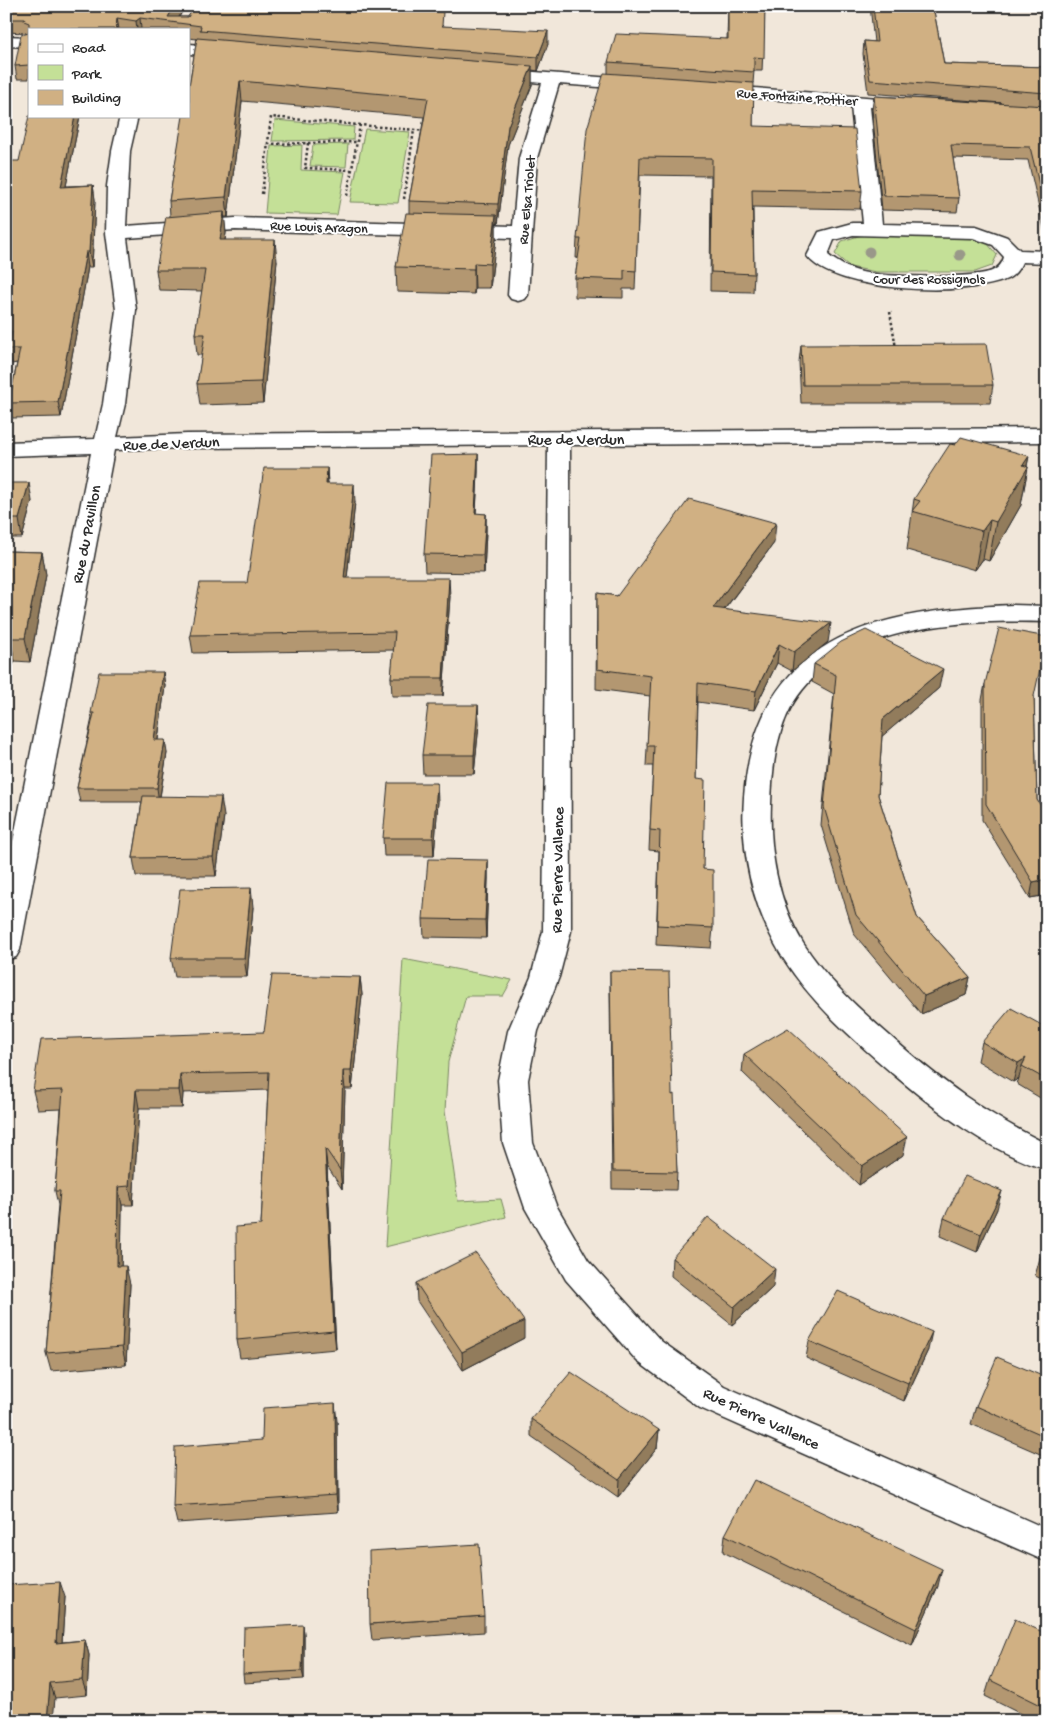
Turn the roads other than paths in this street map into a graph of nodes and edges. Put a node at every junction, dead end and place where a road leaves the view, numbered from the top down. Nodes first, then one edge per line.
1 (6, 41) edge
2 (28, 42) edge
3 (190, 49) edge
4 (250, 53) edge
5 (477, 72) edge
6 (552, 79) junction
7 (654, 86) edge
8 (701, 89) edge
9 (860, 101) junction
10 (930, 106) edge
11 (129, 118) edge
12 (873, 228) junction
13 (522, 232) junction
14 (116, 233) junction
15 (1014, 256) junction
16 (1047, 257) edge
17 (518, 295) dead end
18 (1047, 435) edge
19 (559, 438) junction
20 (106, 444) junction
21 (6, 449) edge
22 (1047, 614) edge
23 (6, 950) edge
24 (1047, 1158) edge
25 (1047, 1546) edge

1 - 2 street
3 - 4 street
5 - 6 street
6 - 7 street
6 - 13 street, Rue Elsa Triolet
8 - 9 street, Rue Fontaine Pottier
9 - 10 street, Rue Fontaine Pottier
9 - 12 street
11 - 14 street, Rue du Pavillon
12 - 15 street, Cour des Rossignols
12 - 15 street, Cour des Rossignols
13 - 14 street, Rue Louis Aragon
13 - 17 street, Rue Elsa Triolet
14 - 20 street, Rue du Pavillon
15 - 16 street
18 - 19 street, Rue de Verdun
19 - 20 street, Rue de Verdun
19 - 25 street, Rue Pierre Vallence
20 - 21 street, Rue de Verdun
20 - 23 street, Rue du Pavillon
22 - 24 street

